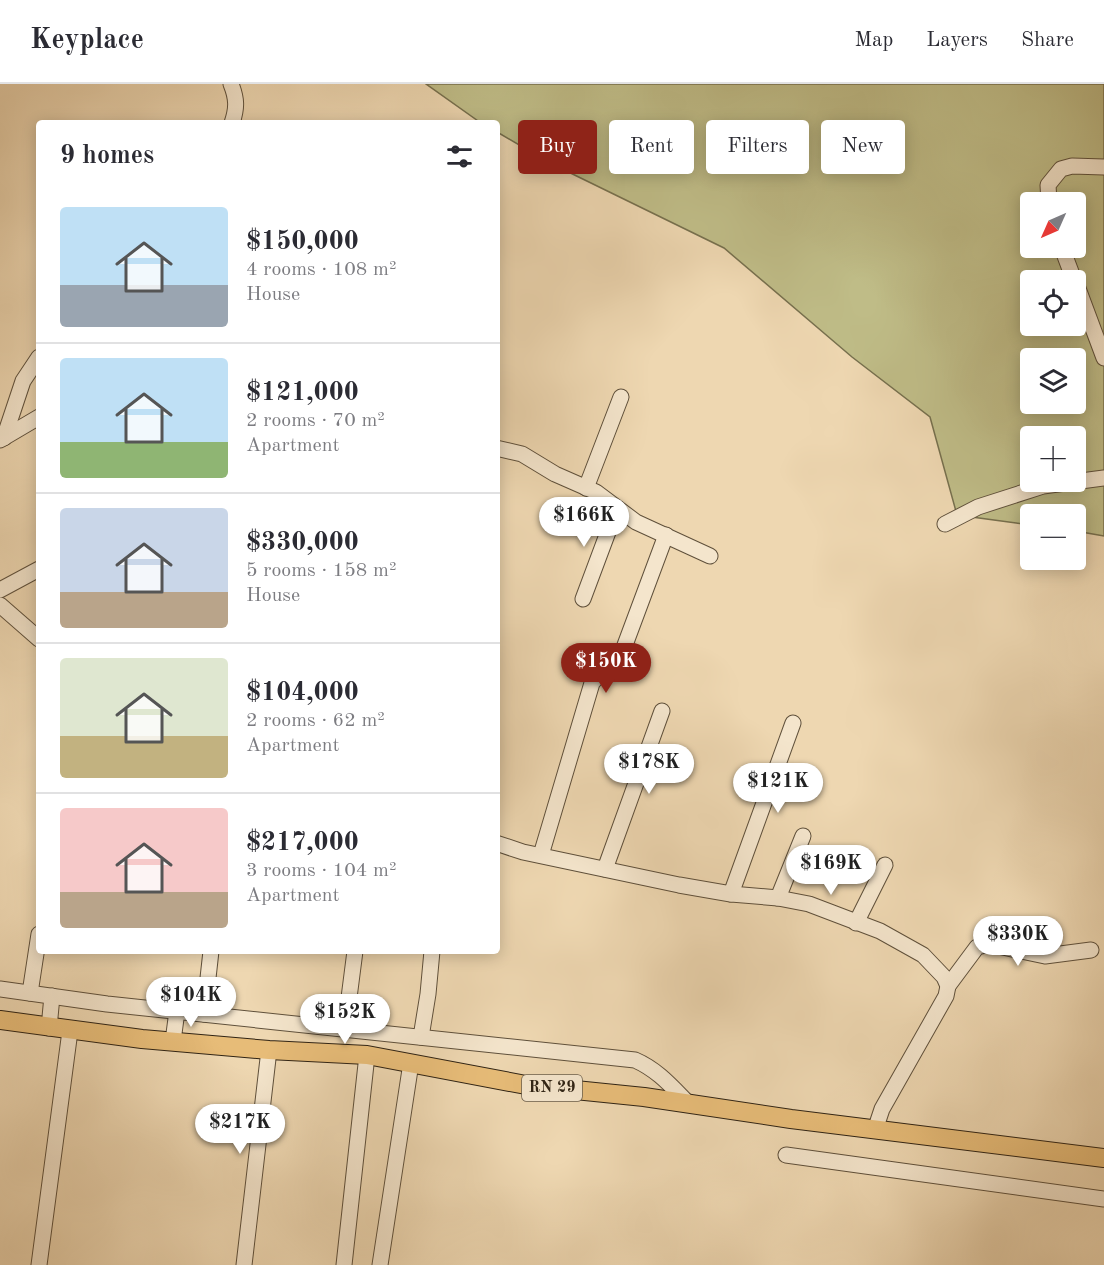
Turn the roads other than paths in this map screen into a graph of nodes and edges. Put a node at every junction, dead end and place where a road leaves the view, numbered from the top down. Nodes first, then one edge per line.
1 (231, 84) edge
2 (233, 120) edge
3 (1104, 167) edge
4 (1048, 192) edge
5 (1086, 311) edge
6 (1104, 358) edge
7 (36, 362) edge
8 (621, 397) dead end
9 (36, 419) edge
10 (2, 439) edge
11 (500, 449) edge
12 (1104, 478) edge
13 (586, 488) junction
14 (617, 508) junction
15 (945, 524) dead end
16 (666, 535) junction
17 (710, 556) dead end
18 (35, 575) edge
19 (0, 590) edge
20 (583, 599) dead end
21 (0, 605) edge
22 (36, 636) edge
23 (662, 711) dead end
24 (793, 723) dead end
25 (803, 836) dead end
26 (500, 844) edge
27 (541, 855) junction
28 (885, 865) dead end
29 (605, 869) junction
30 (731, 894) junction
31 (778, 898) junction
32 (856, 923) junction
33 (1091, 950) dead end
34 (36, 954) edge
35 (211, 954) edge
36 (355, 954) edge
37 (432, 954) edge
38 (948, 986) junction
39 (0, 989) edge
40 (30, 993) junction
41 (52, 996) junction
42 (177, 1011) junction
43 (204, 1014) junction
44 (0, 1020) edge
45 (49, 1028) junction
46 (345, 1029) junction
47 (70, 1031) junction
48 (421, 1037) junction
49 (173, 1041) junction
50 (269, 1050) junction
51 (367, 1055) junction
52 (411, 1063) junction
53 (689, 1104) junction
54 (875, 1130) junction
55 (786, 1155) dead end
56 (1104, 1158) edge
57 (1104, 1199) edge
58 (39, 1265) edge
59 (244, 1265) edge
60 (344, 1265) edge
61 (381, 1265) edge

1 - 2 street
3 - 4 street
5 - 6 street
7 - 10 street
8 - 13 street
9 - 10 street
11 - 13 street
12 - 15 street
13 - 14 street
14 - 16 street
14 - 20 street
16 - 17 street
16 - 27 street
18 - 19 street
21 - 22 street
23 - 29 street
24 - 30 street
25 - 31 street
26 - 27 street
27 - 29 street
28 - 32 street
29 - 30 street
30 - 31 street
31 - 32 street
32 - 38 street
33 - 38 street
34 - 40 street
35 - 43 street
36 - 46 street
37 - 48 street
38 - 54 street
39 - 40 street
40 - 41 street
41 - 42 street
41 - 45 street
42 - 43 street
42 - 49 street
43 - 46 street
44 - 45 main road, RN 29
45 - 47 main road, RN 29
46 - 48 street
47 - 49 main road, RN 29
47 - 58 street
48 - 53 street
49 - 50 main road, RN 29
50 - 51 main road, RN 29
50 - 59 street
51 - 52 main road, RN 29
51 - 60 street
52 - 53 main road, RN 29
52 - 61 street
53 - 54 main road, RN 29
54 - 56 main road, RN 29
55 - 57 street

